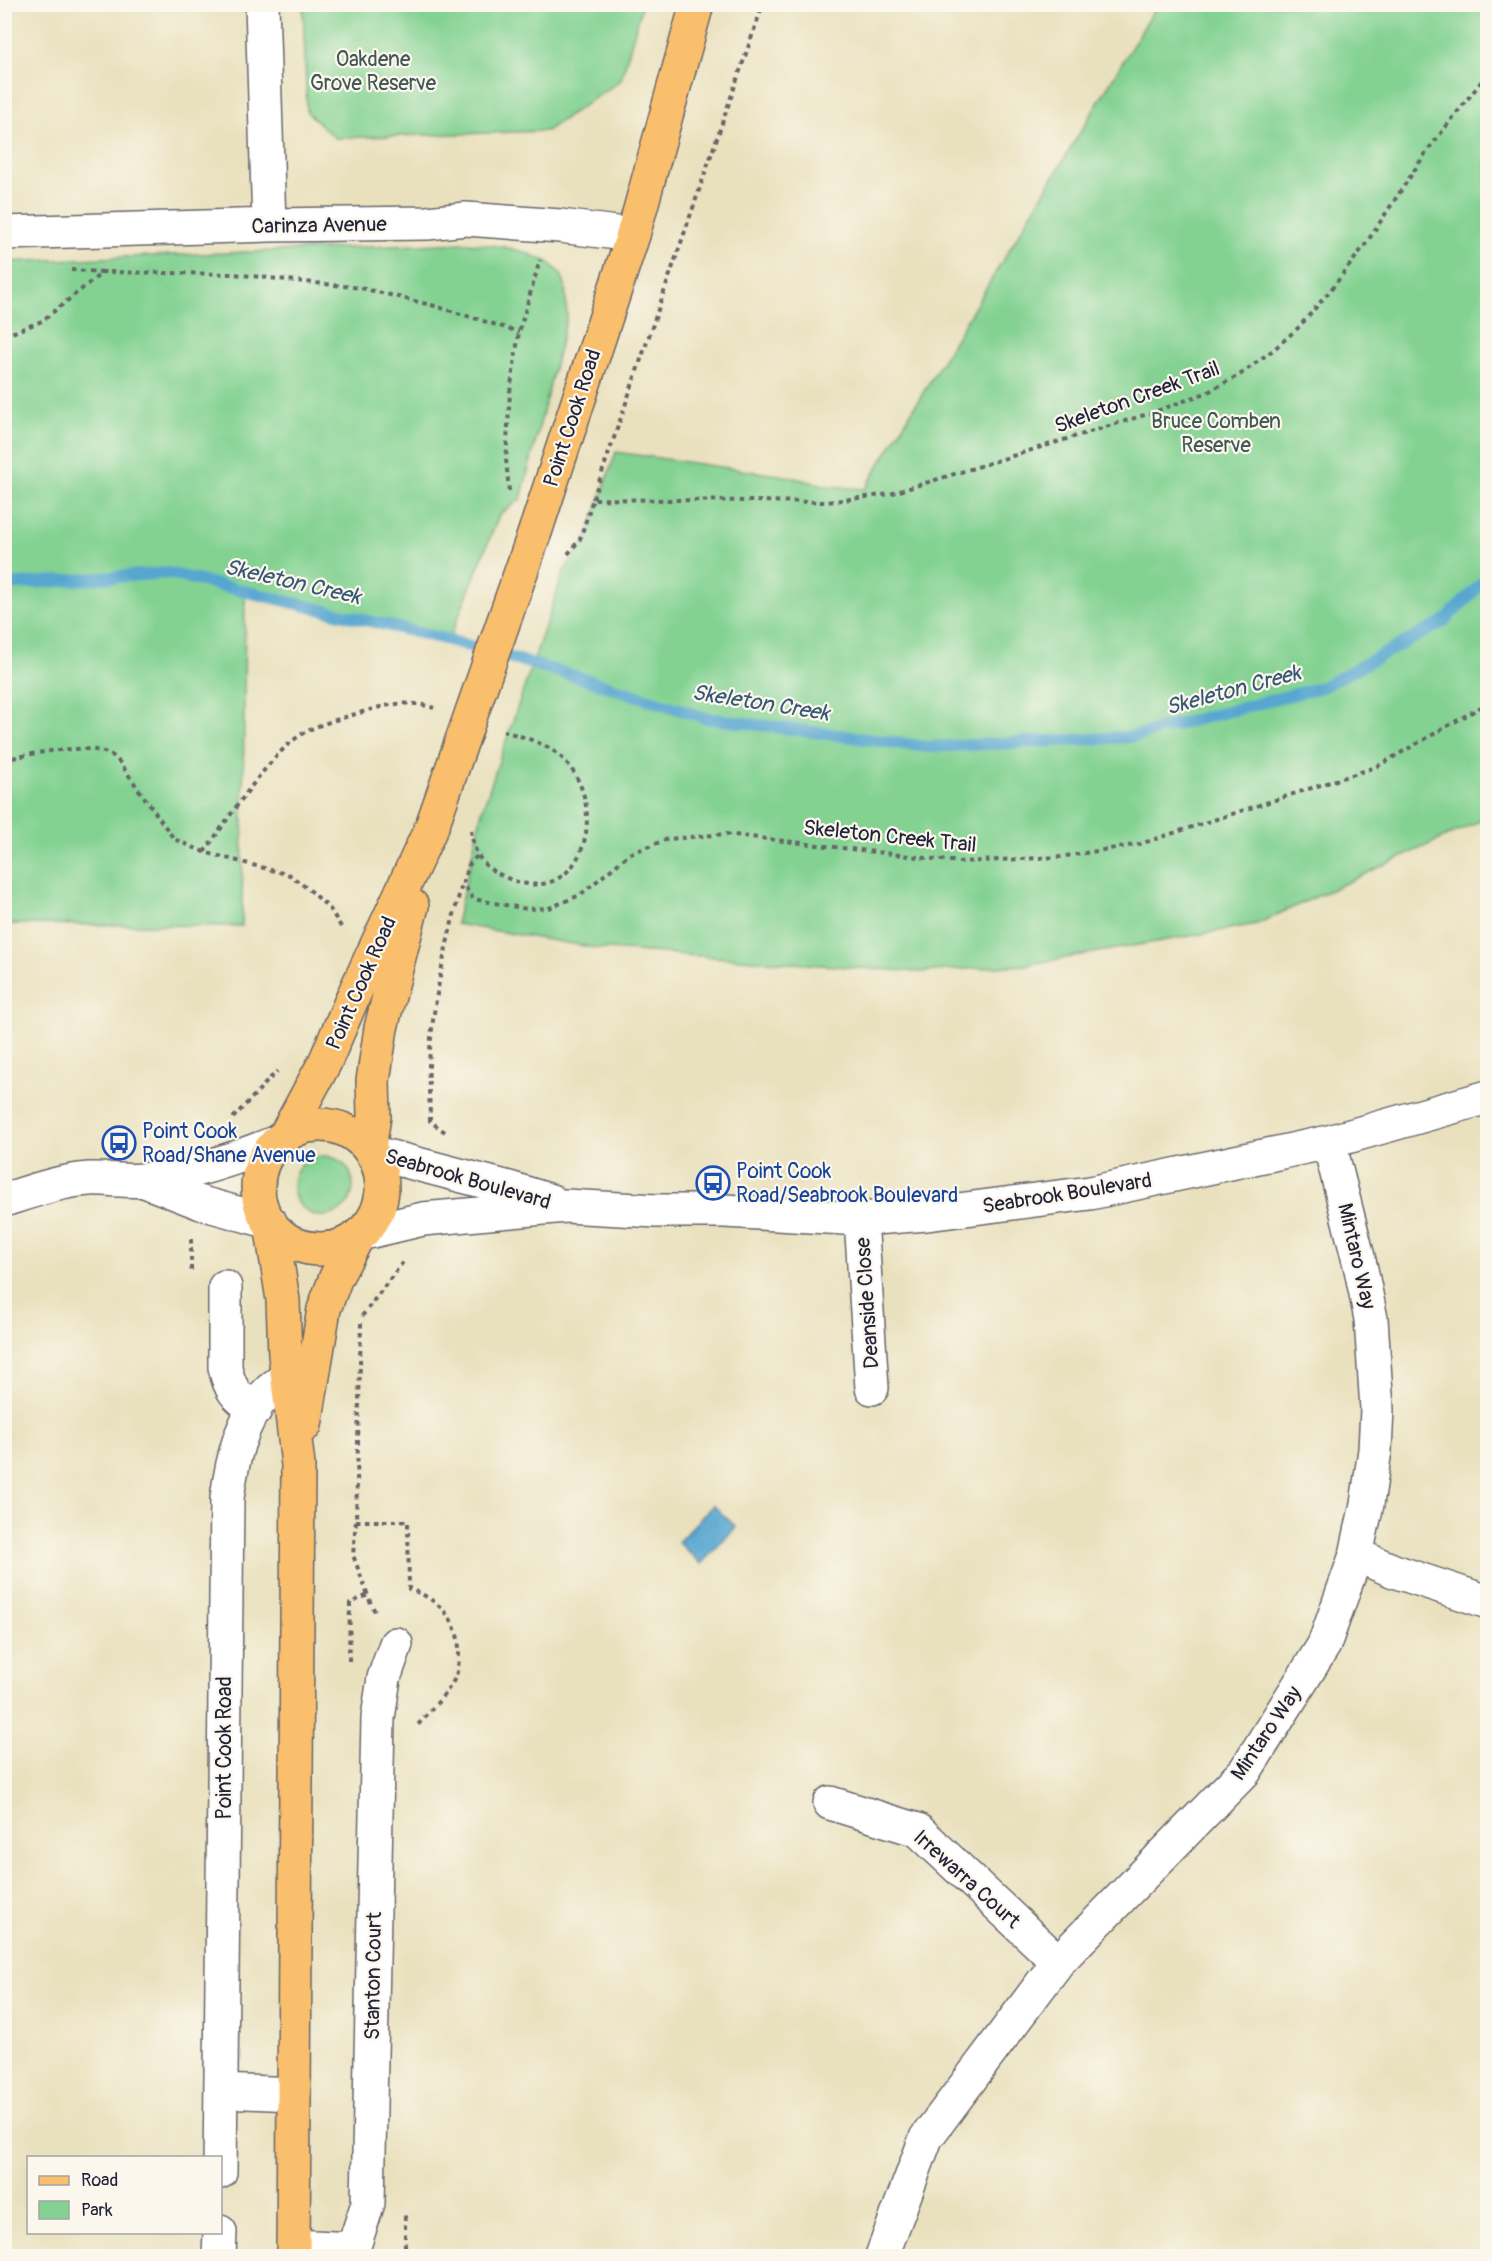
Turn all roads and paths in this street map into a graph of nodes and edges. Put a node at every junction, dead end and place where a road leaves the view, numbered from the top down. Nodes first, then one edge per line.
1 (262, 4) edge
2 (697, 4) edge
3 (763, 4) edge
4 (1488, 73) edge
5 (269, 225) junction
6 (560, 226) junction
7 (4, 233) edge
8 (633, 236) junction
9 (519, 333) junction
10 (4, 336) edge
11 (509, 495) dead end
12 (593, 499) junction
13 (565, 557) dead end
14 (1488, 703) edge
15 (4, 760) edge
16 (470, 823) dead end
17 (432, 826) junction
18 (463, 883) junction
19 (347, 936) dead end
20 (278, 1070) dead end
21 (1488, 1097) edge
22 (232, 1119) dead end
23 (430, 1121) dead end
24 (282, 1139) junction
25 (1329, 1142) junction
26 (370, 1150) junction
27 (142, 1180) junction
28 (4, 1200) edge
29 (566, 1206) junction
30 (861, 1219) junction
31 (271, 1223) junction
32 (191, 1235) dead end
33 (359, 1235) junction
34 (409, 1254) dead end
35 (191, 1279) dead end
36 (225, 1287) dead end
37 (361, 1318) dead end
38 (288, 1376) junction
39 (873, 1388) dead end
40 (255, 1410) junction
41 (298, 1465) junction
42 (356, 1521) dead end
43 (1356, 1555) junction
44 (1488, 1602) edge
45 (396, 1644) joint
46 (831, 1803) dead end
47 (1058, 1962) junction
48 (222, 2091) junction
49 (294, 2094) junction
50 (220, 2156) edge
51 (220, 2234) edge
52 (293, 2251) edge
53 (219, 2256) edge
54 (882, 2256) edge

1 - 5 street
2 - 8 main road, Point Cook Road
3 - 12 path
4 - 12 path, Skeleton Creek Trail
5 - 6 street, Carinza Avenue
5 - 7 street, Carinza Avenue
6 - 8 street, Carinza Avenue
6 - 9 path
8 - 17 main road, Point Cook Road, bridge
9 - 10 path
9 - 11 path
12 - 13 path
14 - 18 path, Skeleton Creek Trail
15 - 19 path
16 - 18 path
17 - 24 main road, Point Cook Road
17 - 26 main road, Point Cook Road
18 - 23 path
20 - 22 path
21 - 25 street, Seabrook Boulevard
24 - 26 main road
24 - 27 street
24 - 31 main road
25 - 30 street, Seabrook Boulevard
25 - 43 street, Mintaro Way
26 - 29 street, Seabrook Boulevard
26 - 33 main road
27 - 28 street
27 - 31 street
29 - 30 street, Seabrook Boulevard
29 - 33 street, Seabrook Boulevard
30 - 39 street, Deanside Close
31 - 33 main road
31 - 38 main road
32 - 35 path
33 - 41 main road
34 - 37 path
36 - 40 street
38 - 40 street, Point Cook Road
38 - 41 main road
40 - 48 street, Point Cook Road
41 - 49 main road
42 - 45 path
43 - 44 street
43 - 47 street, Mintaro Way
45 - 52 street, Stanton Court
46 - 47 street, Irrewarra Court
47 - 54 street, Mintaro Way
48 - 49 street
48 - 50 street, Point Cook Road
49 - 52 main road
51 - 53 street

